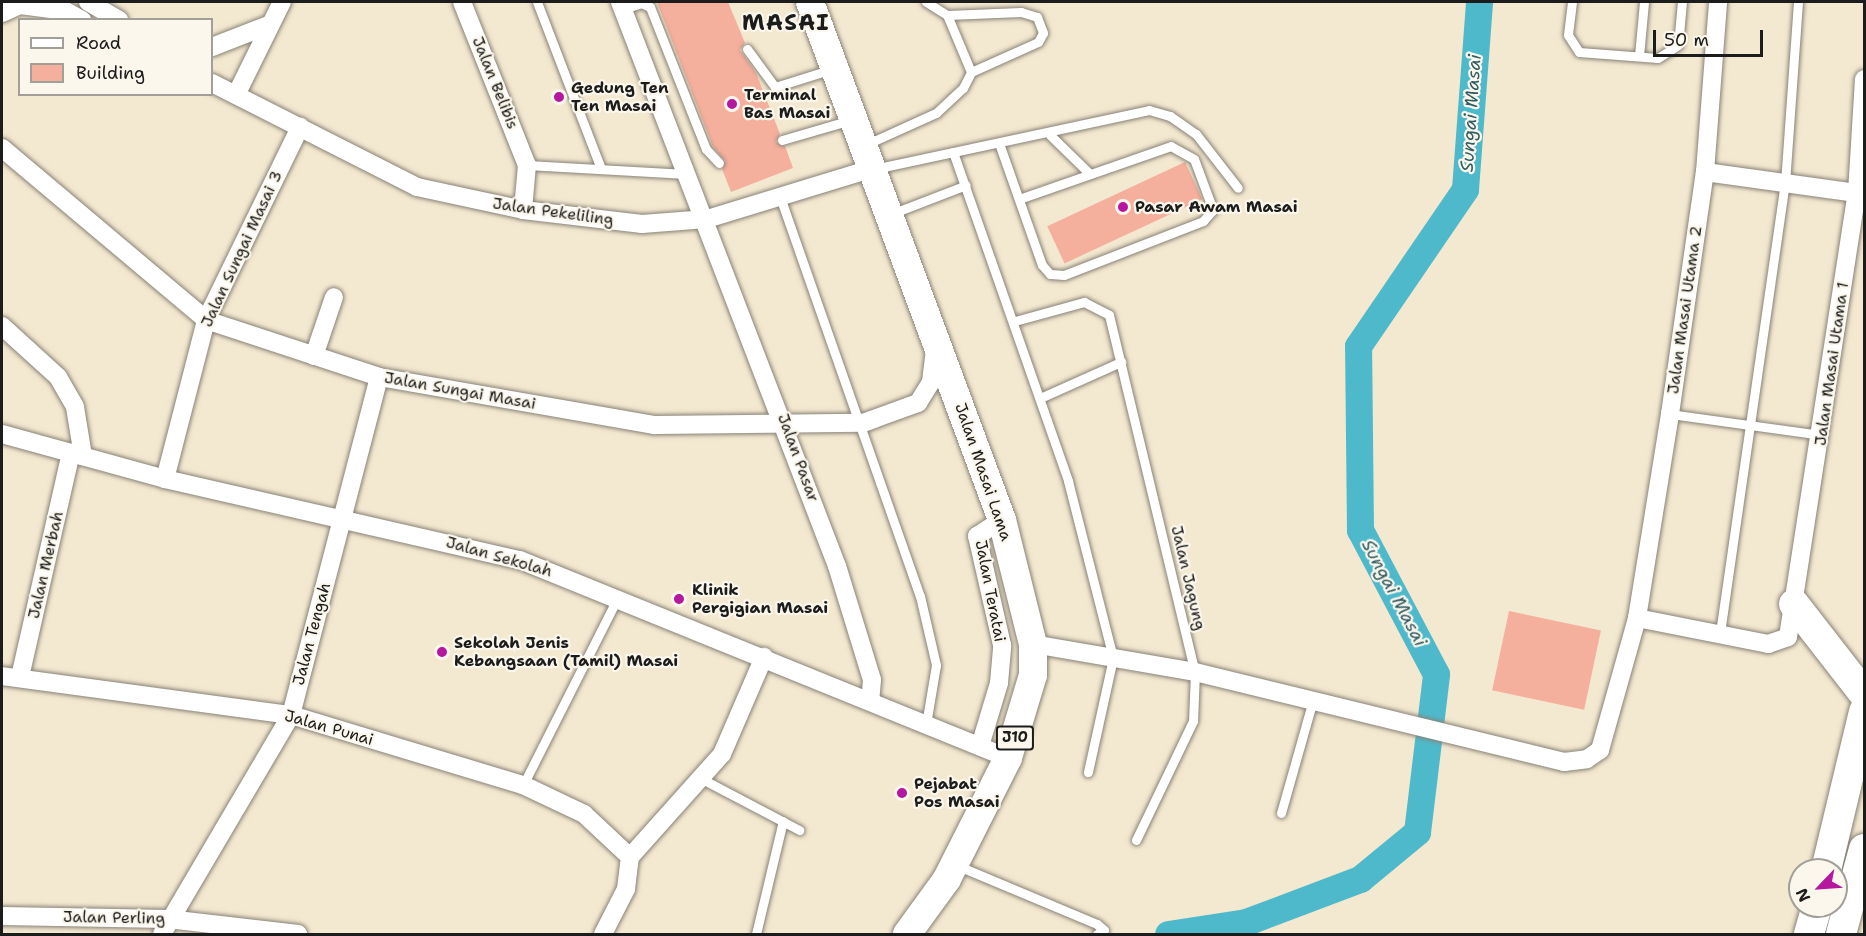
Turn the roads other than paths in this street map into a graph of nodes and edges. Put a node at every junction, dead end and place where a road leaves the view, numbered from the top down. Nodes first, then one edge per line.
1 (49, 2) edge
2 (88, 2) edge
3 (282, 2) edge
4 (462, 2) edge
5 (537, 2) edge
6 (810, 2) edge
7 (926, 2) edge
8 (1572, 2) edge
9 (1644, 2) edge
10 (1682, 2) edge
11 (1718, 2) edge
12 (1798, 2) edge
13 (622, 5) edge
14 (65, 11) junction
15 (2, 13) edge
16 (947, 15) junction
17 (78, 18) edge
18 (116, 18) edge
19 (271, 24) junction
20 (213, 47) edge
21 (747, 50) dead end
22 (1639, 56) junction
23 (835, 68) junction
24 (971, 72) junction
25 (1864, 79) edge
26 (213, 83) edge
27 (236, 95) junction
28 (853, 119) junction
29 (300, 127) junction
30 (1050, 135) junction
31 (782, 140) dead end
32 (1000, 146) junction
33 (2, 148) edge
34 (953, 152) junction
35 (867, 157) junction
36 (719, 163) dead end
37 (527, 165) junction
38 (601, 170) junction
39 (1705, 172) junction
40 (1089, 173) junction
41 (690, 175) junction
42 (1785, 183) junction
43 (966, 185) junction
44 (1238, 188) dead end
45 (1857, 193) junction
46 (779, 195) junction
47 (1019, 199) junction
48 (523, 210) junction
49 (888, 215) junction
50 (707, 219) junction
51 (334, 297) dead end
52 (206, 320) junction
53 (1015, 321) junction
54 (2, 326) edge
55 (936, 342) junction
56 (314, 356) junction
57 (1121, 362) junction
58 (379, 377) junction
59 (1040, 398) junction
60 (1670, 414) junction
61 (784, 421) junction
62 (863, 423) junction
63 (1754, 426) junction
64 (2, 434) edge
65 (1822, 435) junction
66 (77, 455) junction
67 (165, 479) junction
68 (344, 516) junction
69 (1002, 520) junction
70 (618, 597) junction
71 (1794, 604) junction
72 (1637, 618) junction
73 (1720, 633) junction
74 (1033, 644) junction
75 (764, 657) junction
76 (1113, 657) junction
77 (1195, 672) junction
78 (2, 676) edge
79 (21, 677) junction
80 (1864, 694) edge
81 (870, 700) junction
82 (1313, 700) junction
83 (1864, 712) edge
84 (291, 715) junction
85 (926, 724) junction
86 (980, 746) junction
87 (1008, 758) junction
88 (1088, 772) dead end
89 (702, 779) junction
90 (523, 785) junction
91 (1281, 813) dead end
92 (783, 821) junction
93 (799, 830) dead end
94 (1136, 840) dead end
95 (1864, 849) edge
96 (630, 857) junction
97 (1829, 858) edge
98 (954, 864) junction
99 (2, 916) edge
100 (1813, 918) edge
101 (165, 927) edge
102 (298, 934) edge
103 (603, 934) edge
104 (756, 934) edge
105 (907, 934) edge
106 (1097, 934) edge
107 (1809, 934) edge
108 (1841, 934) edge

1 - 14 street
2 - 18 street
3 - 19 street
4 - 37 street, Jalan Belibis
5 - 38 lane
6 - 23 main road, Jalan Masai Lama / J10
7 - 16 lane
8 - 22 lane
9 - 22 lane
10 - 22 lane
11 - 39 street, Jalan Masai Utama 2
12 - 42 lane
13 - 36 lane
13 - 41 street, Jalan Pasar
14 - 15 street
14 - 17 street
16 - 24 lane
16 - 24 lane
19 - 20 street
19 - 27 street
21 - 23 lane
23 - 28 main road, Jalan Masai Lama / J10
24 - 35 lane
25 - 45 street, Jalan Masai Utama 1
26 - 27 street, Jalan Pekeliling
27 - 29 street, Jalan Pekeliling
28 - 31 lane
28 - 35 main road, Jalan Masai Lama / J10
29 - 48 street, Jalan Pekeliling
29 - 52 street, Jalan Sungai Masai 3
30 - 32 lane
30 - 40 lane
30 - 44 lane
32 - 34 lane
32 - 47 lane
33 - 52 street, Jalan Sungai Masai
34 - 35 lane
34 - 43 lane
35 - 46 street, Jalan Pekeliling
35 - 49 main road, Jalan Masai Lama / J10
37 - 38 lane
37 - 48 street, Jalan Belibis
38 - 41 lane
39 - 42 street
39 - 60 street, Jalan Masai Utama 2
40 - 47 lane
40 - 47 lane
41 - 50 street, Jalan Pasar
42 - 45 street
42 - 63 lane
43 - 49 lane
43 - 53 lane
45 - 65 street, Jalan Masai Utama 1
46 - 50 street, Jalan Pekeliling
46 - 62 lane
48 - 50 street, Jalan Pekeliling
49 - 55 main road, Jalan Masai Lama / J10
50 - 61 street, Jalan Pasar
51 - 56 street
52 - 56 street, Jalan Sungai Masai
52 - 67 street, Jalan Sungai Masai 3
53 - 57 lane, Jalan Jagung
53 - 59 lane
54 - 66 street
55 - 62 street, Jalan Sungai Masai
55 - 69 main road, Jalan Masai Lama / J10
56 - 58 street, Jalan Sungai Masai
57 - 59 lane
57 - 77 lane, Jalan Jagung
58 - 61 street, Jalan Sungai Masai
58 - 68 street, Jalan Tengah
59 - 76 lane
60 - 63 lane
60 - 72 street, Jalan Masai Utama 2
61 - 62 street, Jalan Sungai Masai
61 - 81 street, Jalan Pasar
62 - 85 lane
63 - 65 lane
63 - 73 lane
64 - 66 street, Jalan Sekolah
65 - 71 street, Jalan Masai Utama 1
66 - 67 street, Jalan Sekolah
66 - 79 street, Jalan Merbah
67 - 68 street, Jalan Sekolah
68 - 70 street, Jalan Sekolah
68 - 84 street, Jalan Tengah
69 - 74 main road, Jalan Masai Lama / J10
69 - 86 street, Jalan Teratai
70 - 75 street, Jalan Sekolah
70 - 90 lane
71 - 73 street, Jalan Masai Utama 1
71 - 80 highway
72 - 73 street
72 - 82 street, Jalan Masai Utama 2
74 - 76 street, Jalan Masai Utama 2
74 - 87 main road, Jalan Masai Lama / J10
75 - 81 street, Jalan Sekolah
75 - 89 street
76 - 77 street, Jalan Masai Utama 2
76 - 88 lane
77 - 82 street, Jalan Masai Utama 2
77 - 94 lane, Jalan Jagung
78 - 79 street, Jalan Punai
79 - 84 street, Jalan Punai
81 - 85 street, Jalan Sekolah
82 - 91 lane
83 - 97 highway
84 - 90 street, Jalan Punai
84 - 101 street, Jalan Tengah
85 - 86 street, Jalan Sekolah
86 - 87 street, Jalan Sekolah
87 - 98 main road, Jalan Masai Lama / J10
89 - 92 lane
89 - 96 street
90 - 96 street, Jalan Punai
92 - 93 lane
92 - 104 lane
95 - 108 highway
96 - 103 street
98 - 105 main road, Jalan Masai Lama / J10
98 - 106 lane
99 - 101 street, Jalan Perling
100 - 107 highway
101 - 102 street, Jalan Perling

